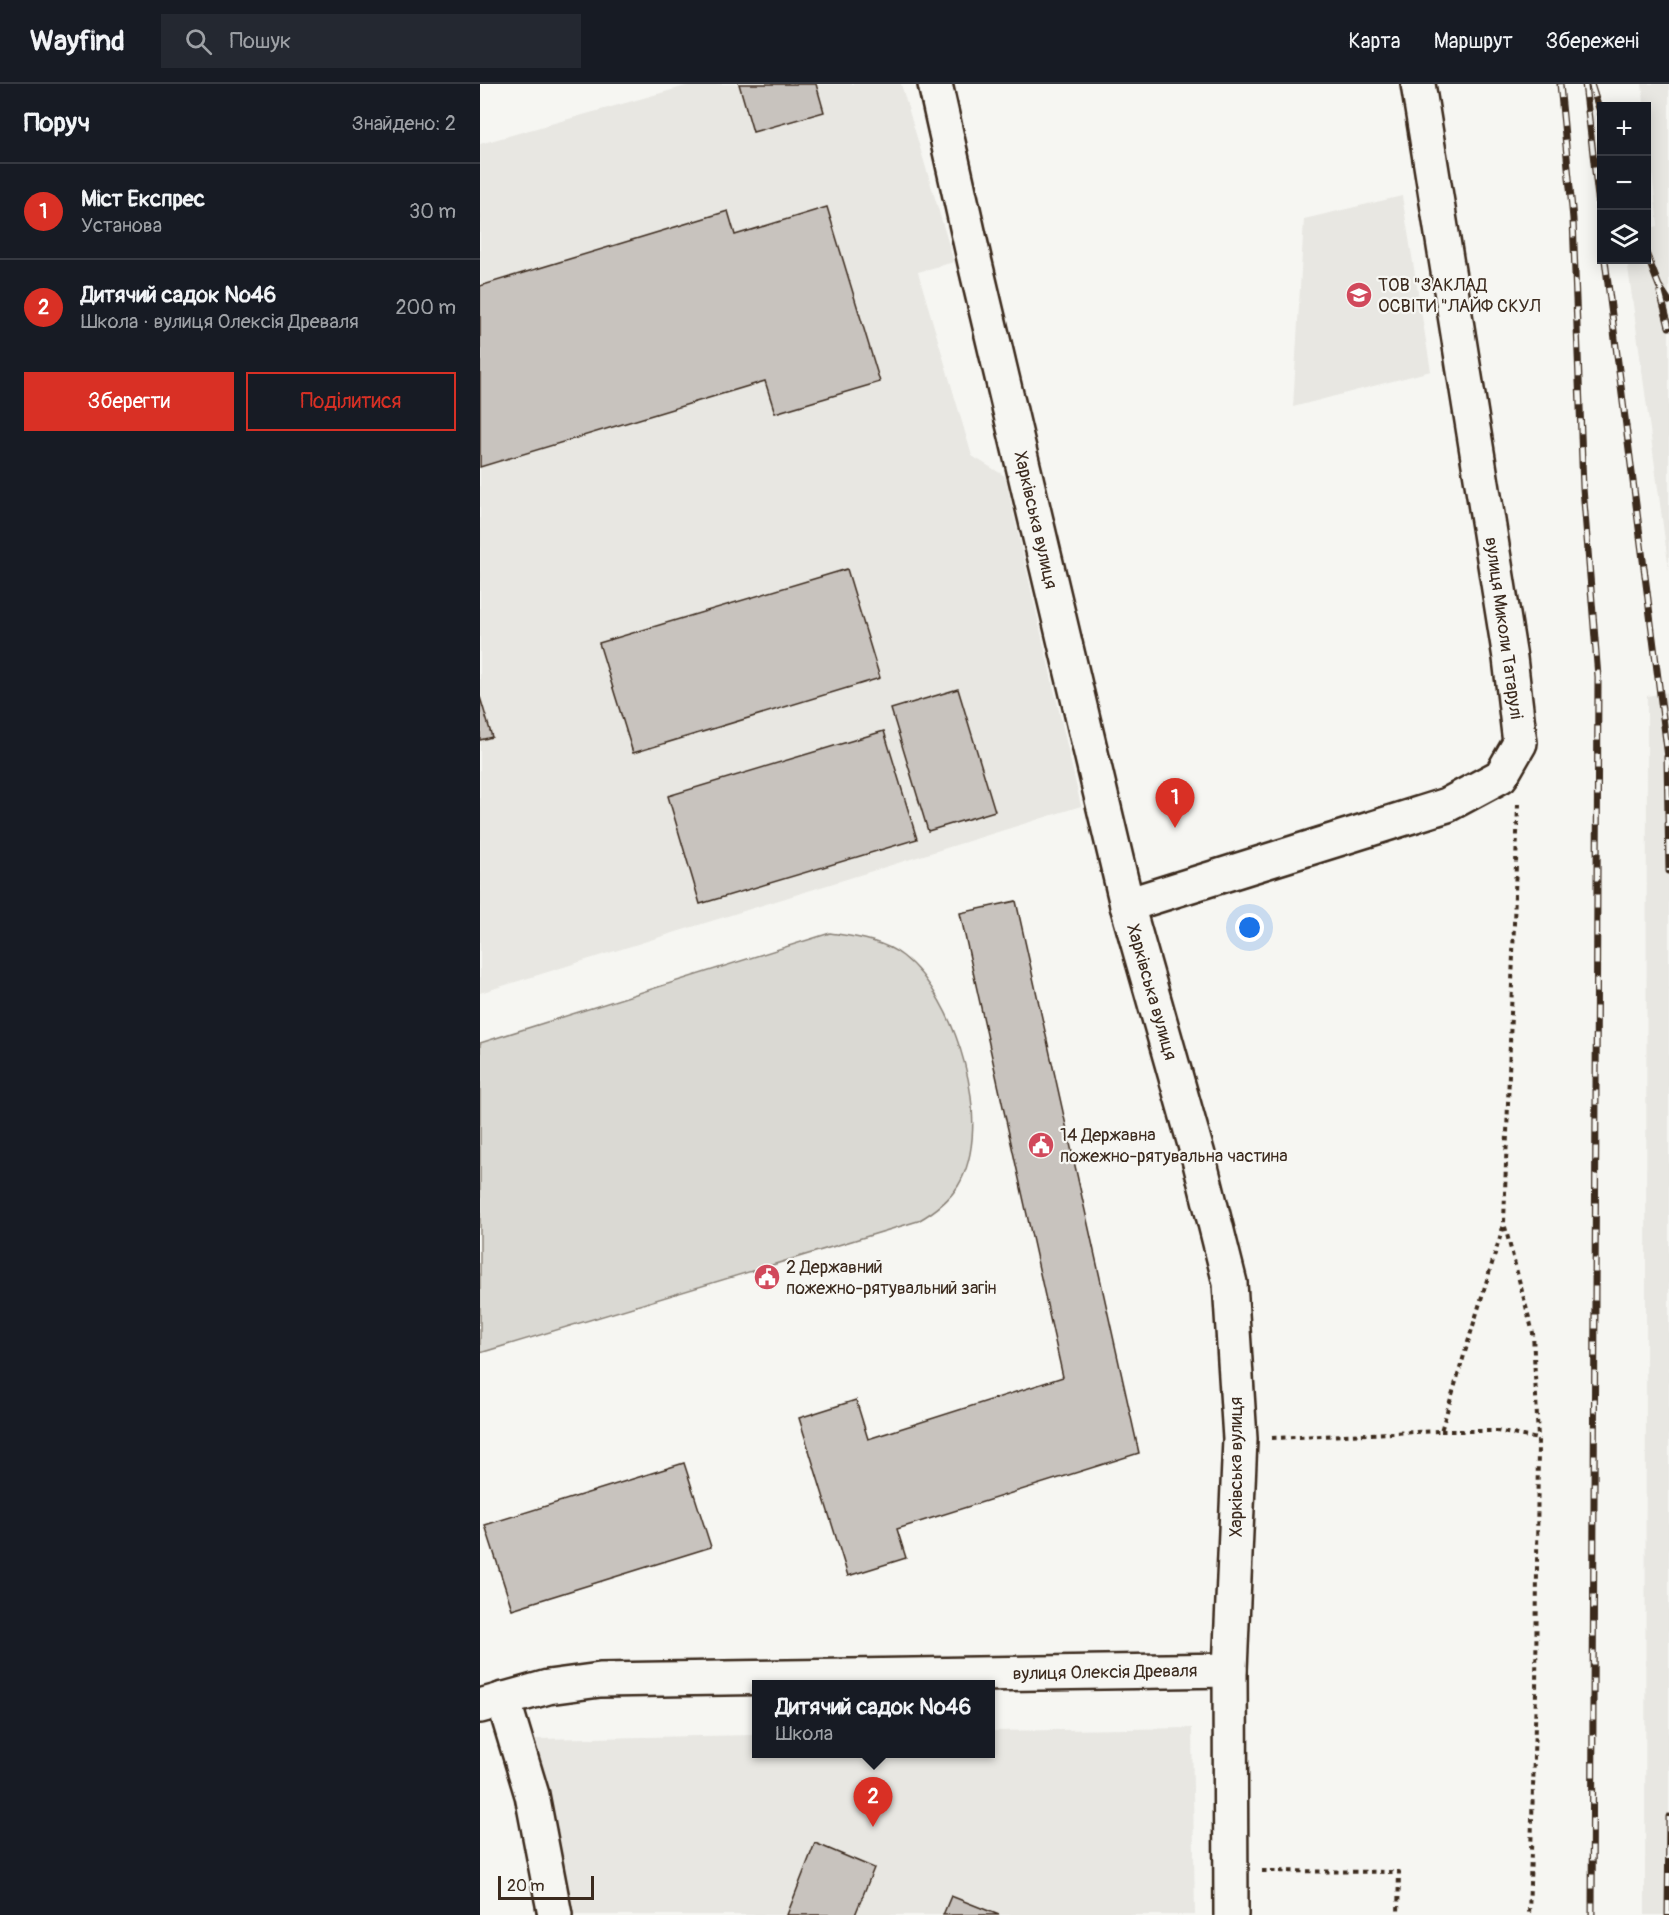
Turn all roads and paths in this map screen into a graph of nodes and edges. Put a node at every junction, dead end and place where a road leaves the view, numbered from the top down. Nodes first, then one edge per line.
1 (935, 84) edge
2 (1418, 84) edge
3 (1518, 801) dead end
4 (1127, 904) junction
5 (1504, 1223) junction
6 (1441, 1431) junction
7 (1240, 1439) junction
8 (1538, 1439) junction
9 (1230, 1670) junction
10 (491, 1702) edge
11 (1231, 1870) junction
12 (555, 1915) edge
13 (1231, 1915) edge
14 (1398, 1915) edge
15 (1528, 1915) edge

1 - 4 street, Харківська вулиця
2 - 4 street, вулиця Миколи Татарулі
3 - 5 path
4 - 7 street, Харківська вулиця
5 - 6 path
5 - 8 path
6 - 7 path
6 - 8 path
7 - 9 street, Харківська вулиця
8 - 15 path
9 - 10 street, вулиця Олексія Древаля
9 - 11 street, Харківська вулиця
10 - 12 street
11 - 13 street, Харківська вулиця
11 - 14 path

